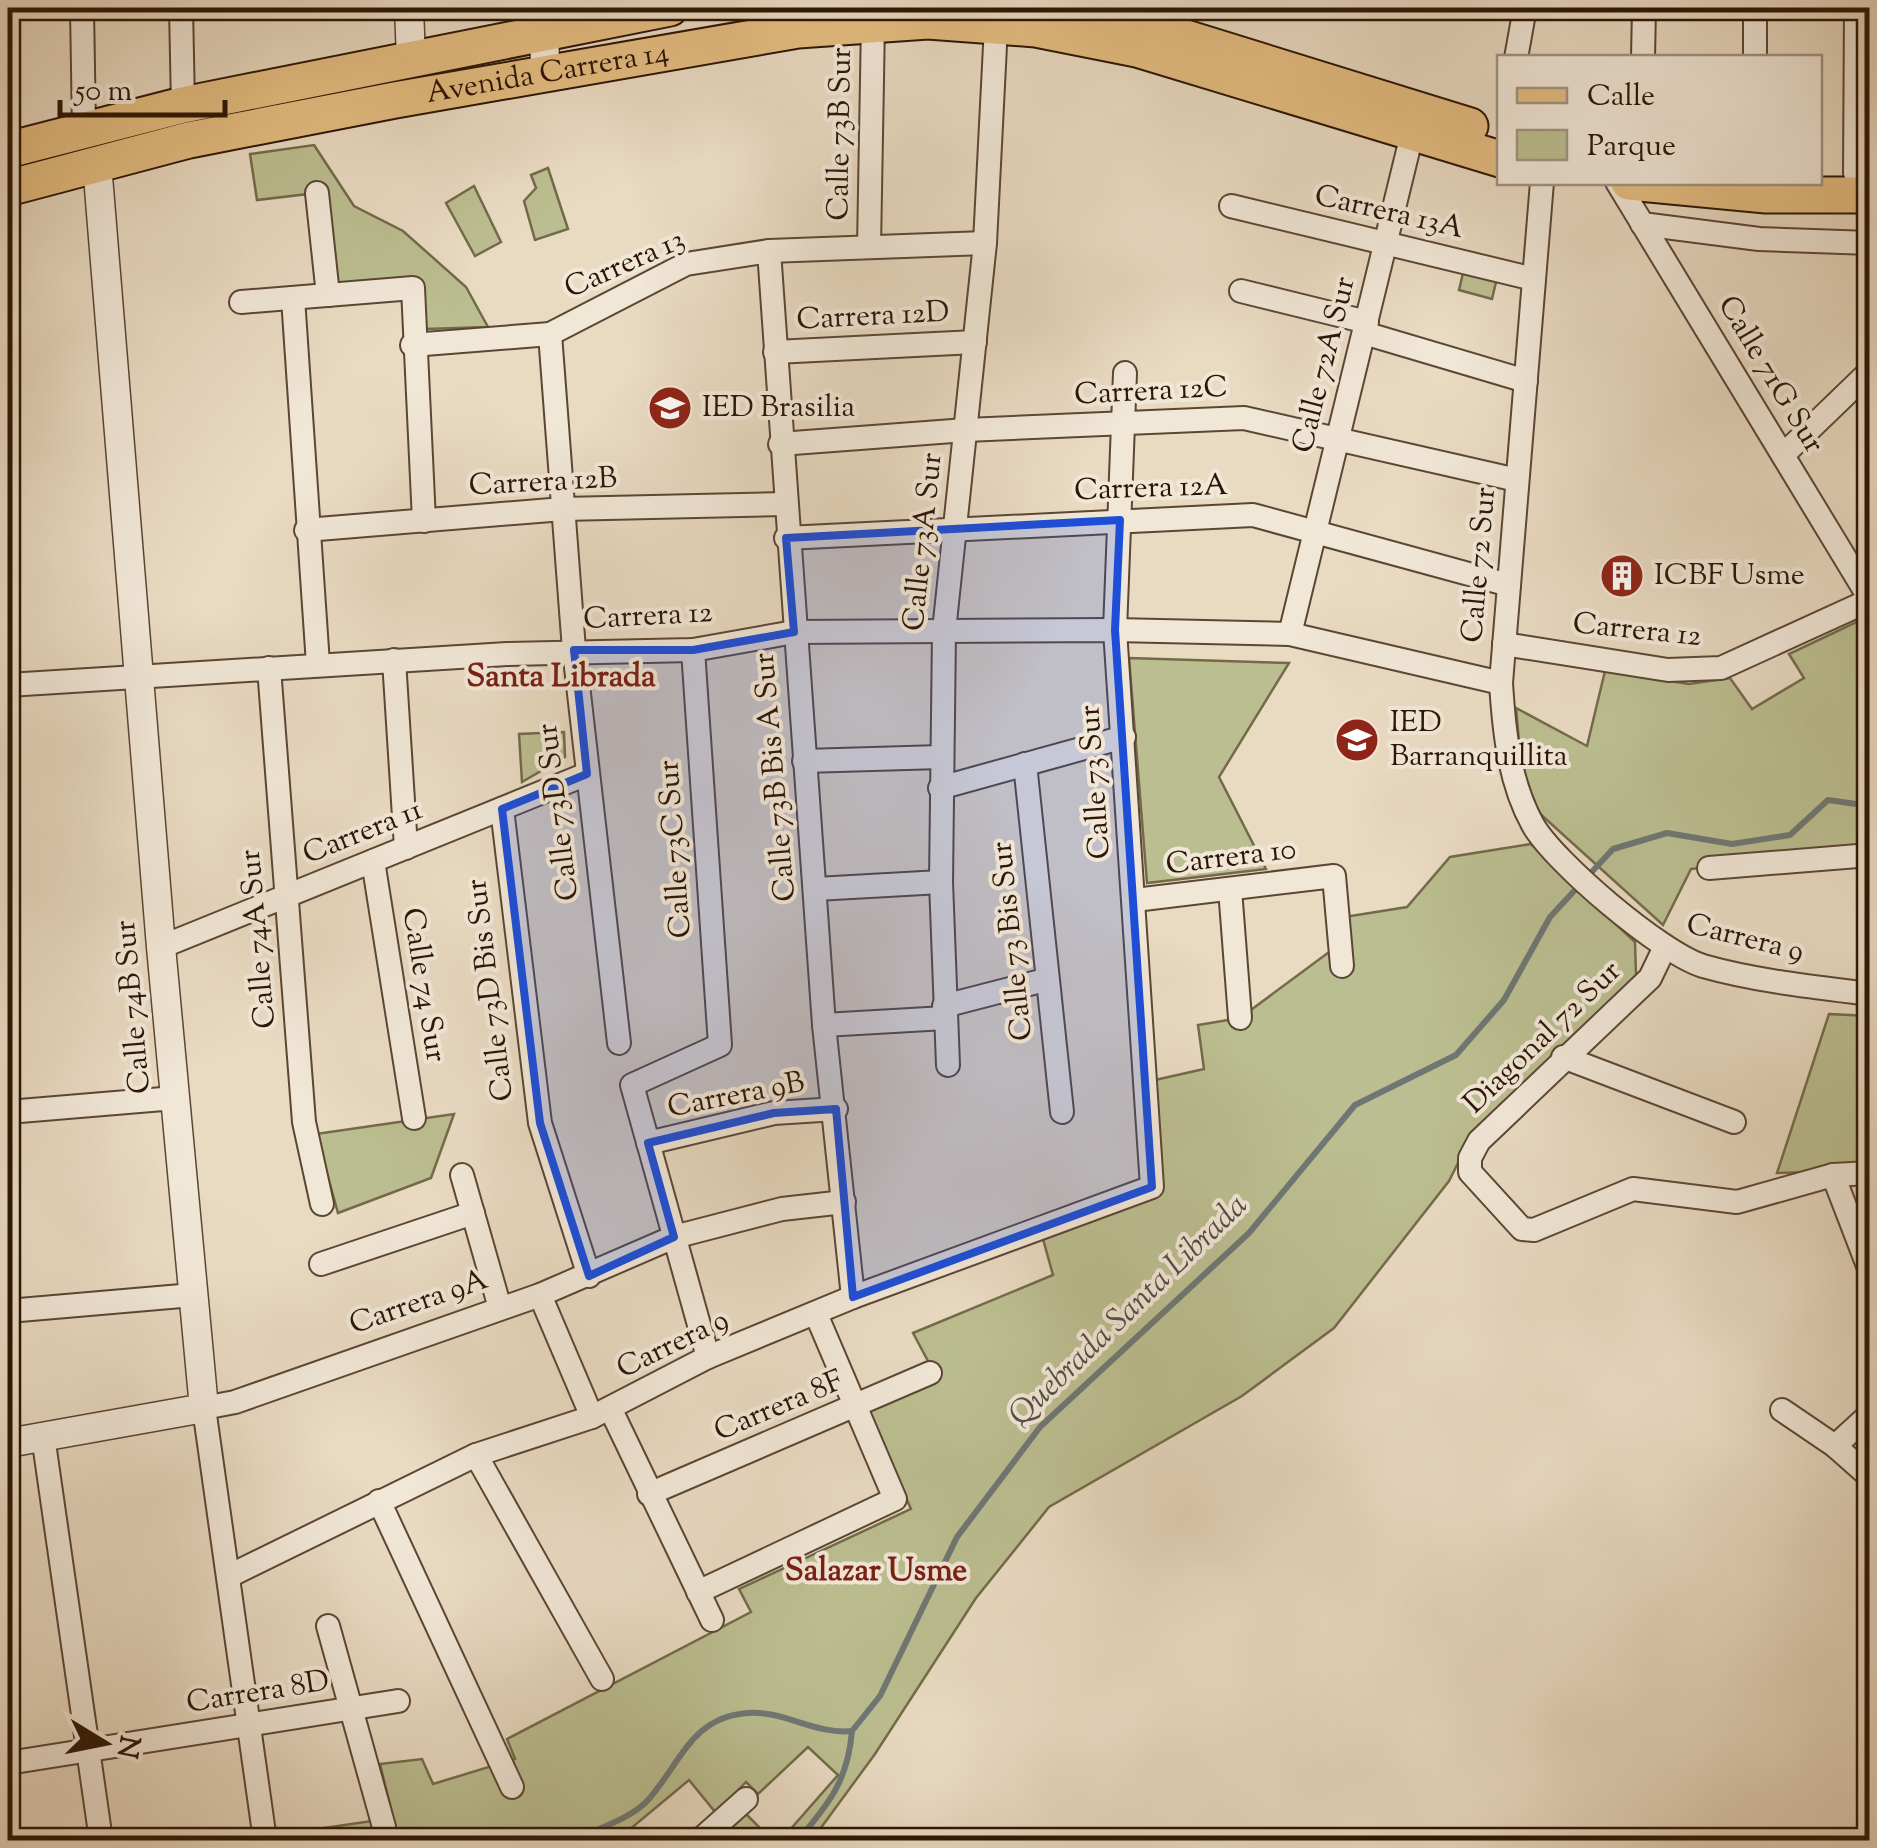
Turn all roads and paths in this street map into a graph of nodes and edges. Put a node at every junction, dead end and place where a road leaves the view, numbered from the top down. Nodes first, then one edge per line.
1 (82, 8) edge
2 (181, 8) edge
3 (409, 8) edge
4 (670, 8) edge
5 (1089, 8) edge
6 (1525, 8) edge
7 (1644, 8) edge
8 (1755, 8) edge
9 (1856, 8) edge
10 (1150, 16) edge
11 (544, 20) edge
12 (873, 22) junction
13 (996, 26) junction
14 (1517, 55) edge
15 (1643, 55) edge
16 (1755, 55) edge
17 (411, 59) junction
18 (545, 74) junction
19 (183, 106) junction
20 (1416, 122) junction
21 (84, 129) junction
22 (1497, 136) edge
23 (8, 150) edge
24 (1497, 158) edge
25 (97, 164) junction
26 (1822, 173) edge
27 (1865, 180) edge
28 (1542, 185) edge
29 (1620, 185) edge
30 (1661, 185) edge
31 (8, 188) edge
32 (317, 193) dead end
33 (1230, 206) dead end
34 (1642, 224) junction
35 (984, 243) junction
36 (1386, 243) junction
37 (1870, 243) edge
38 (869, 247) junction
39 (769, 251) junction
40 (1534, 279) junction
41 (1241, 290) dead end
42 (328, 295) junction
43 (293, 298) junction
44 (241, 302) dead end
45 (1365, 328) junction
46 (550, 334) junction
47 (974, 342) junction
48 (412, 345) junction
49 (775, 352) junction
50 (1124, 372) dead end
51 (1867, 380) edge
52 (1526, 381) junction
53 (1123, 424) junction
54 (966, 430) junction
55 (1338, 438) junction
56 (780, 444) junction
57 (1784, 455) junction
58 (1517, 480) junction
59 (784, 504) junction
60 (563, 509) junction
61 (424, 520) junction
62 (1120, 520) junction
63 (955, 526) junction
64 (306, 530) junction
65 (1315, 532) junction
66 (786, 538) junction
67 (1509, 585) junction
68 (1870, 599) edge
69 (944, 630) junction
70 (1115, 630) junction
71 (794, 632) junction
72 (1290, 634) junction
73 (1504, 644) junction
74 (574, 650) junction
75 (693, 650) junction
76 (394, 660) junction
77 (318, 664) junction
78 (270, 668) junction
79 (139, 678) junction
80 (1501, 683) junction
81 (8, 685) edge
82 (1124, 736) junction
83 (941, 757) junction
84 (804, 762) junction
85 (1025, 764) junction
86 (587, 774) junction
87 (940, 788) junction
88 (502, 810) junction
89 (406, 848) junction
90 (1870, 855) edge
91 (373, 861) junction
92 (1709, 868) dead end
93 (941, 882) junction
94 (1230, 888) junction
95 (816, 889) junction
96 (284, 898) junction
97 (1134, 900) junction
98 (1620, 911) joint
99 (160, 948) junction
100 (1664, 949) junction
101 (1342, 966) dead end
102 (1045, 980) junction
103 (1870, 994) edge
104 (945, 1012) junction
105 (1240, 1018) dead end
106 (824, 1025) junction
107 (619, 1043) dead end
108 (1563, 1057) junction
109 (948, 1064) dead end
110 (175, 1098) junction
111 (836, 1109) junction
112 (8, 1112) edge
113 (1062, 1112) dead end
114 (414, 1118) dead end
115 (1734, 1122) dead end
116 (648, 1143) junction
117 (1870, 1173) edge
118 (462, 1175) dead end
119 (1833, 1175) junction
120 (1152, 1187) joint
121 (844, 1202) junction
122 (322, 1204) dead end
123 (473, 1212) junction
124 (674, 1237) junction
125 (322, 1264) dead end
126 (1870, 1271) edge
127 (589, 1276) junction
128 (193, 1295) junction
129 (540, 1295) junction
130 (854, 1297) junction
131 (500, 1308) junction
132 (8, 1310) edge
133 (816, 1314) junction
134 (708, 1357) junction
135 (930, 1373) dead end
136 (204, 1408) junction
137 (856, 1408) junction
138 (1782, 1410) dead end
139 (601, 1413) junction
140 (1870, 1414) edge
141 (44, 1436) junction
142 (8, 1443) edge
143 (1835, 1446) junction
144 (476, 1455) junction
145 (1870, 1477) edge
146 (649, 1494) junction
147 (380, 1500) junction
148 (228, 1576) junction
149 (698, 1592) junction
150 (712, 1620) dead end
151 (328, 1626) dead end
152 (602, 1679) dead end
153 (398, 1700) dead end
154 (354, 1708) junction
155 (250, 1724) junction
156 (88, 1750) junction
157 (8, 1762) edge
158 (512, 1787) dead end
159 (746, 1799) dead end
160 (384, 1827) dead end
161 (101, 1840) edge
162 (265, 1840) edge
163 (700, 1840) edge

1 - 21 street
2 - 19 street
3 - 17 street
4 - 11 main road, Avenida Carrera 14
5 - 10 main road, Avenida Carrera 14
6 - 14 street
7 - 15 street
8 - 16 street
9 - 27 street
10 - 20 main road, Avenida Carrera 14
11 - 17 main road, Avenida Carrera 14
11 - 18 street
12 - 13 main road, Avenida Carrera 14
12 - 18 main road, Avenida Carrera 14
12 - 38 street, Calle 73B Sur
13 - 20 main road, Avenida Carrera 14
13 - 35 street, Calle 73A Sur
17 - 19 main road, Avenida Carrera 14
18 - 25 main road, Avenida Carrera 14
19 - 21 main road, Avenida Carrera 14
20 - 22 main road, Avenida Carrera 14
20 - 24 main road, Avenida Carrera 14
20 - 36 street, Calle 72A Sur
21 - 23 main road, Avenida Carrera 14
25 - 31 main road, Avenida Carrera 14
25 - 79 street, Calle 74B Sur
26 - 27 main road
27 - 30 main road
28 - 40 street, Calle 72 Sur
29 - 34 street, Calle 71G Sur
32 - 42 street
33 - 36 street, Carrera 13A
34 - 37 street
34 - 57 street, Calle 71G Sur
35 - 38 street, Carrera 13
35 - 47 street, Calle 73A Sur
36 - 40 street, Carrera 13A
36 - 45 street, Calle 72A Sur
38 - 39 street, Carrera 13
39 - 46 street, Carrera 13
39 - 49 street, Calle 73B Bis A Sur
40 - 52 street, Calle 72 Sur
41 - 45 street
42 - 43 street
42 - 48 street
43 - 44 street
43 - 64 street
45 - 52 street
45 - 55 street, Calle 72A Sur
46 - 48 street, Carrera 13
46 - 60 street, Calle 73D Sur
47 - 49 street, Carrera 12D
47 - 54 street, Calle 73A Sur
48 - 61 street
49 - 56 street, Calle 73B Bis A Sur
50 - 53 street, Calle 73 Sur
51 - 57 street
52 - 58 street, Calle 72 Sur
53 - 54 street, Carrera 12C
53 - 55 street, Carrera 12C
53 - 62 street, Calle 73 Sur
54 - 56 street, Carrera 12C
54 - 63 street, Calle 73A Sur
55 - 58 street, Carrera 12C
55 - 65 street, Calle 72A Sur
56 - 59 street, Calle 73B Bis A Sur
57 - 68 street, Calle 71G Sur
58 - 67 street, Calle 72 Sur
59 - 60 street, Carrera 12B
59 - 66 street, Calle 73B Bis A Sur
60 - 61 street, Carrera 12B
60 - 74 street, Calle 73D Sur
61 - 64 street, Carrera 12B
62 - 63 street, Carrera 12A
62 - 65 street, Carrera 12A
62 - 70 street, Calle 73 Sur
63 - 66 street, Carrera 12A
63 - 69 street, Calle 73A Sur
64 - 77 street
65 - 67 street, Carrera 12A
65 - 72 street, Calle 72A Sur
66 - 71 street, Calle 73B Bis A Sur
67 - 73 street, Calle 72 Sur
68 - 73 street, Carrera 12
69 - 70 street, Carrera 12
69 - 71 street, Carrera 12
69 - 83 street, Calle 73A Sur
70 - 72 street, Carrera 12
70 - 82 street, Calle 73 Sur
71 - 75 street, Carrera 12
71 - 84 street, Calle 73B Bis A Sur
72 - 80 street, Carrera 12
73 - 80 street, Calle 72 Sur
74 - 75 street, Carrera 12
74 - 76 street, Carrera 12
74 - 86 street, Calle 73D Sur
75 - 116 street, Calle 73C Sur
76 - 77 street, Carrera 12
76 - 89 street
77 - 78 street, Carrera 12
78 - 79 street, Carrera 12
78 - 96 street, Calle 74A Sur
79 - 81 street, Carrera 12
79 - 99 street, Calle 74B Sur
80 - 98 street, Calle 72 Sur
82 - 85 street
82 - 97 street, Calle 73 Sur
83 - 84 street
83 - 87 street, Calle 73A Sur
84 - 95 street, Calle 73B Bis A Sur
85 - 87 street
85 - 102 street, Calle 73 Bis Sur
86 - 88 street, Carrera 11
86 - 107 street, Calle 73D Sur
87 - 93 street, Calle 73A Sur
88 - 89 street, Carrera 11
88 - 127 street, Calle 73D Bis Sur
89 - 91 street, Carrera 11
90 - 92 street
91 - 96 street, Carrera 11
91 - 114 street, Calle 74 Sur
93 - 95 street
93 - 104 street, Calle 73A Sur
94 - 97 street, Carrera 10
94 - 101 street, Carrera 10
94 - 105 street
95 - 106 street, Calle 73B Bis A Sur
96 - 99 street, Carrera 11
96 - 122 street, Calle 74A Sur
97 - 120 street, Calle 73 Sur
98 - 100 street, Carrera 9
99 - 110 street, Calle 74B Sur
100 - 103 street, Carrera 9
100 - 108 street, Diagonal 72 Sur
102 - 104 street
102 - 113 street, Calle 73 Bis Sur
104 - 106 street
104 - 109 street, Calle 73A Sur
106 - 111 street, Calle 73B Bis A Sur
108 - 115 street
108 - 119 street, Diagonal 72 Sur
110 - 112 street
110 - 128 street, Calle 74B Sur
111 - 116 street, Carrera 9B
111 - 121 street, Calle 73B Bis A Sur
116 - 124 street
117 - 119 street
118 - 123 street
119 - 126 street
120 - 130 street, Carrera 9
121 - 124 street, Carrera 9A
121 - 130 street, Calle 73B Bis A Sur
123 - 125 street
123 - 131 street
124 - 127 street, Carrera 9A
124 - 134 street
127 - 129 street, Carrera 9A
128 - 132 street
128 - 136 street, Calle 74B Sur
129 - 131 street, Carrera 9A
129 - 139 street
130 - 133 street, Carrera 9
131 - 136 street, Carrera 9A
133 - 134 street, Carrera 9
133 - 137 street
134 - 139 street, Carrera 9
135 - 137 street, Carrera 8F
136 - 141 street, Carrera 9A
136 - 148 street, Calle 74B Sur
137 - 146 street, Carrera 8F
137 - 149 street
138 - 143 street
139 - 144 street, Carrera 9
139 - 146 street
140 - 143 street
141 - 142 street, Carrera 9A
141 - 156 street
143 - 145 street
144 - 147 street, Carrera 9
144 - 152 street
146 - 149 street
147 - 148 street, Carrera 9
147 - 158 street
148 - 155 street, Calle 74B Sur
149 - 150 street
151 - 154 street
153 - 154 street, Carrera 8D
154 - 155 street, Carrera 8D
154 - 160 street
155 - 156 street, Carrera 8D
155 - 162 street, Calle 74B Sur
156 - 157 street, Carrera 8D
156 - 161 street
159 - 163 street

